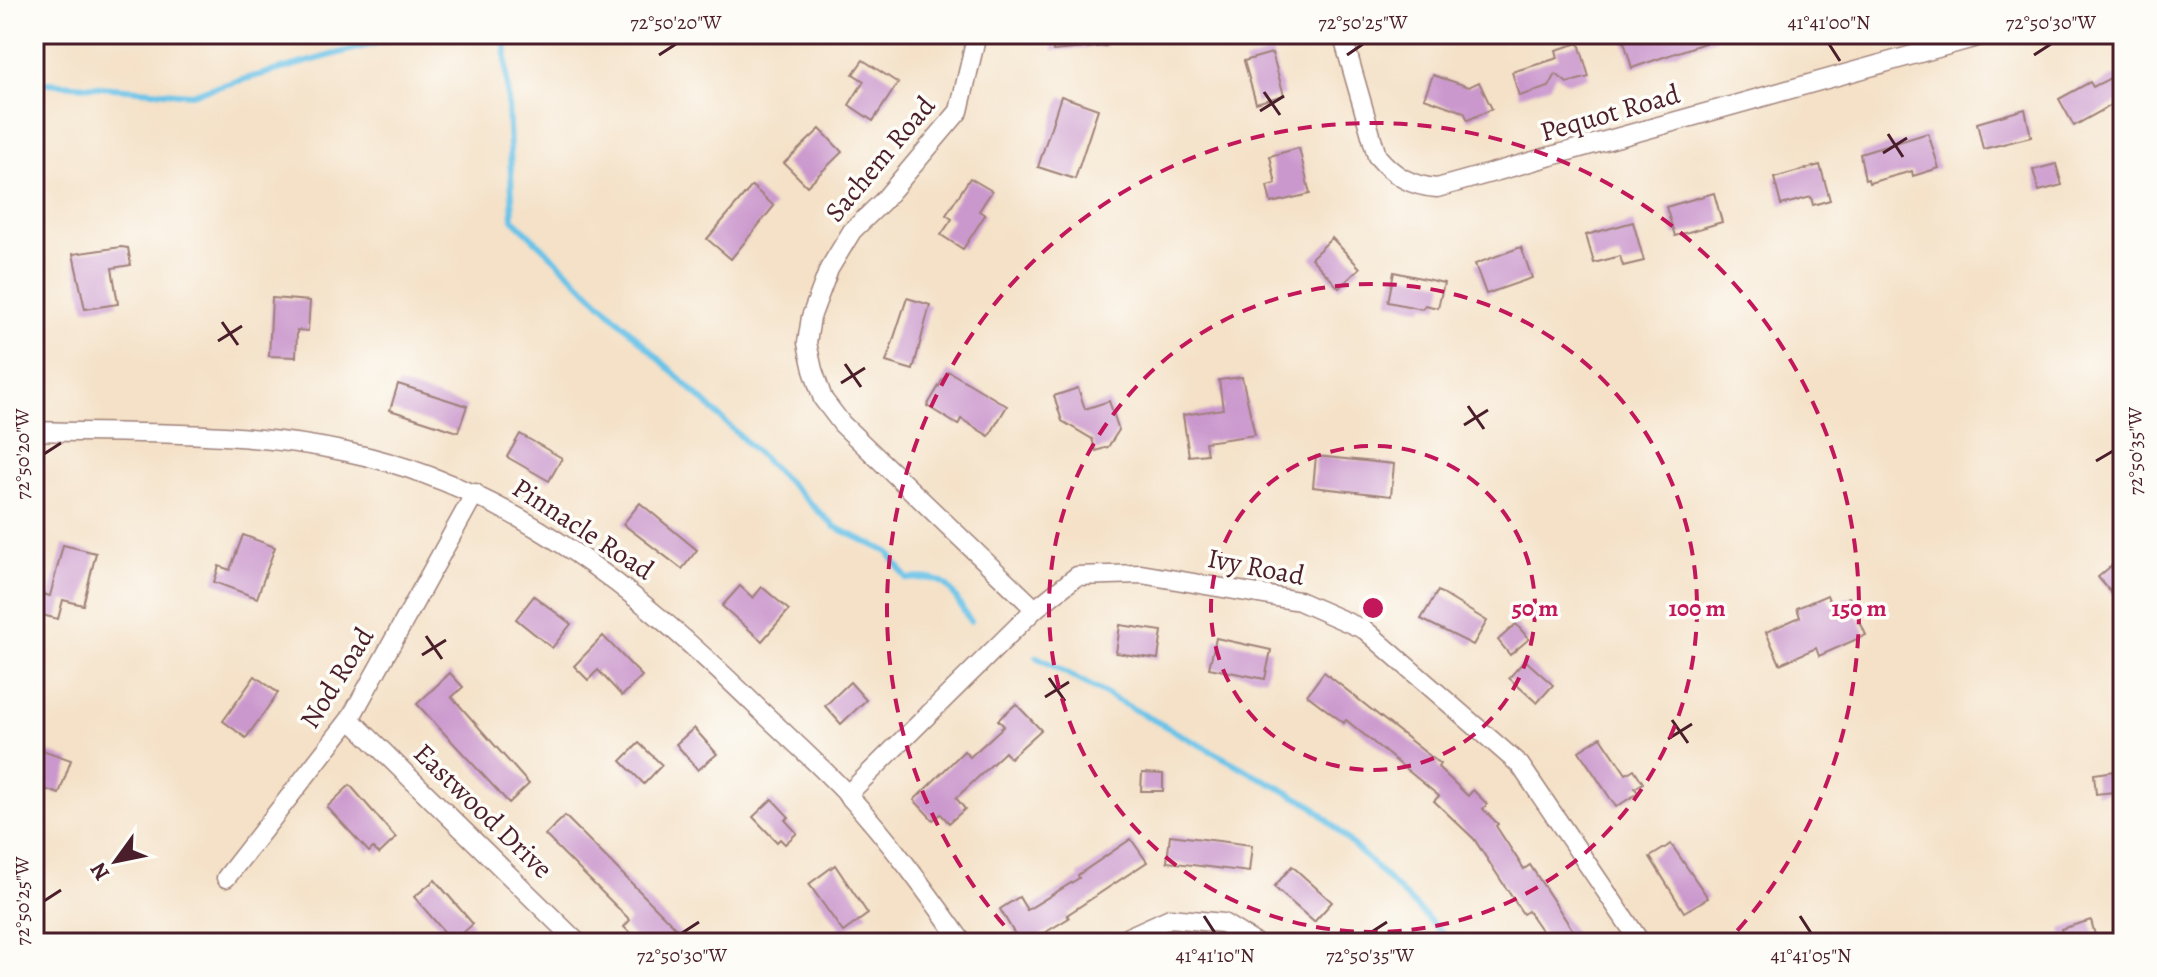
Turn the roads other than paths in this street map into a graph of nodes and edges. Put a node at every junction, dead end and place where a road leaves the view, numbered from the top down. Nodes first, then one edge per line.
1 (977, 34) edge
2 (1342, 34) edge
3 (1988, 34) edge
4 (34, 431) edge
5 (475, 493) junction
6 (1035, 609) junction
7 (350, 719) junction
8 (847, 795) junction
9 (226, 878) dead end
10 (578, 943) edge
11 (963, 943) edge
12 (1115, 943) edge
13 (1255, 943) edge
14 (1641, 943) edge

1 - 6 street, Sachem Road
2 - 3 street, Pequot Road
4 - 5 street, Pinnacle Road
5 - 7 street, Nod Road
5 - 8 street, Pinnacle Road
6 - 8 street, Ivy Road
6 - 14 street, Ivy Road
7 - 9 street, Nod Road
7 - 10 street, Eastwood Drive
8 - 11 street, Pinnacle Road
12 - 13 street

